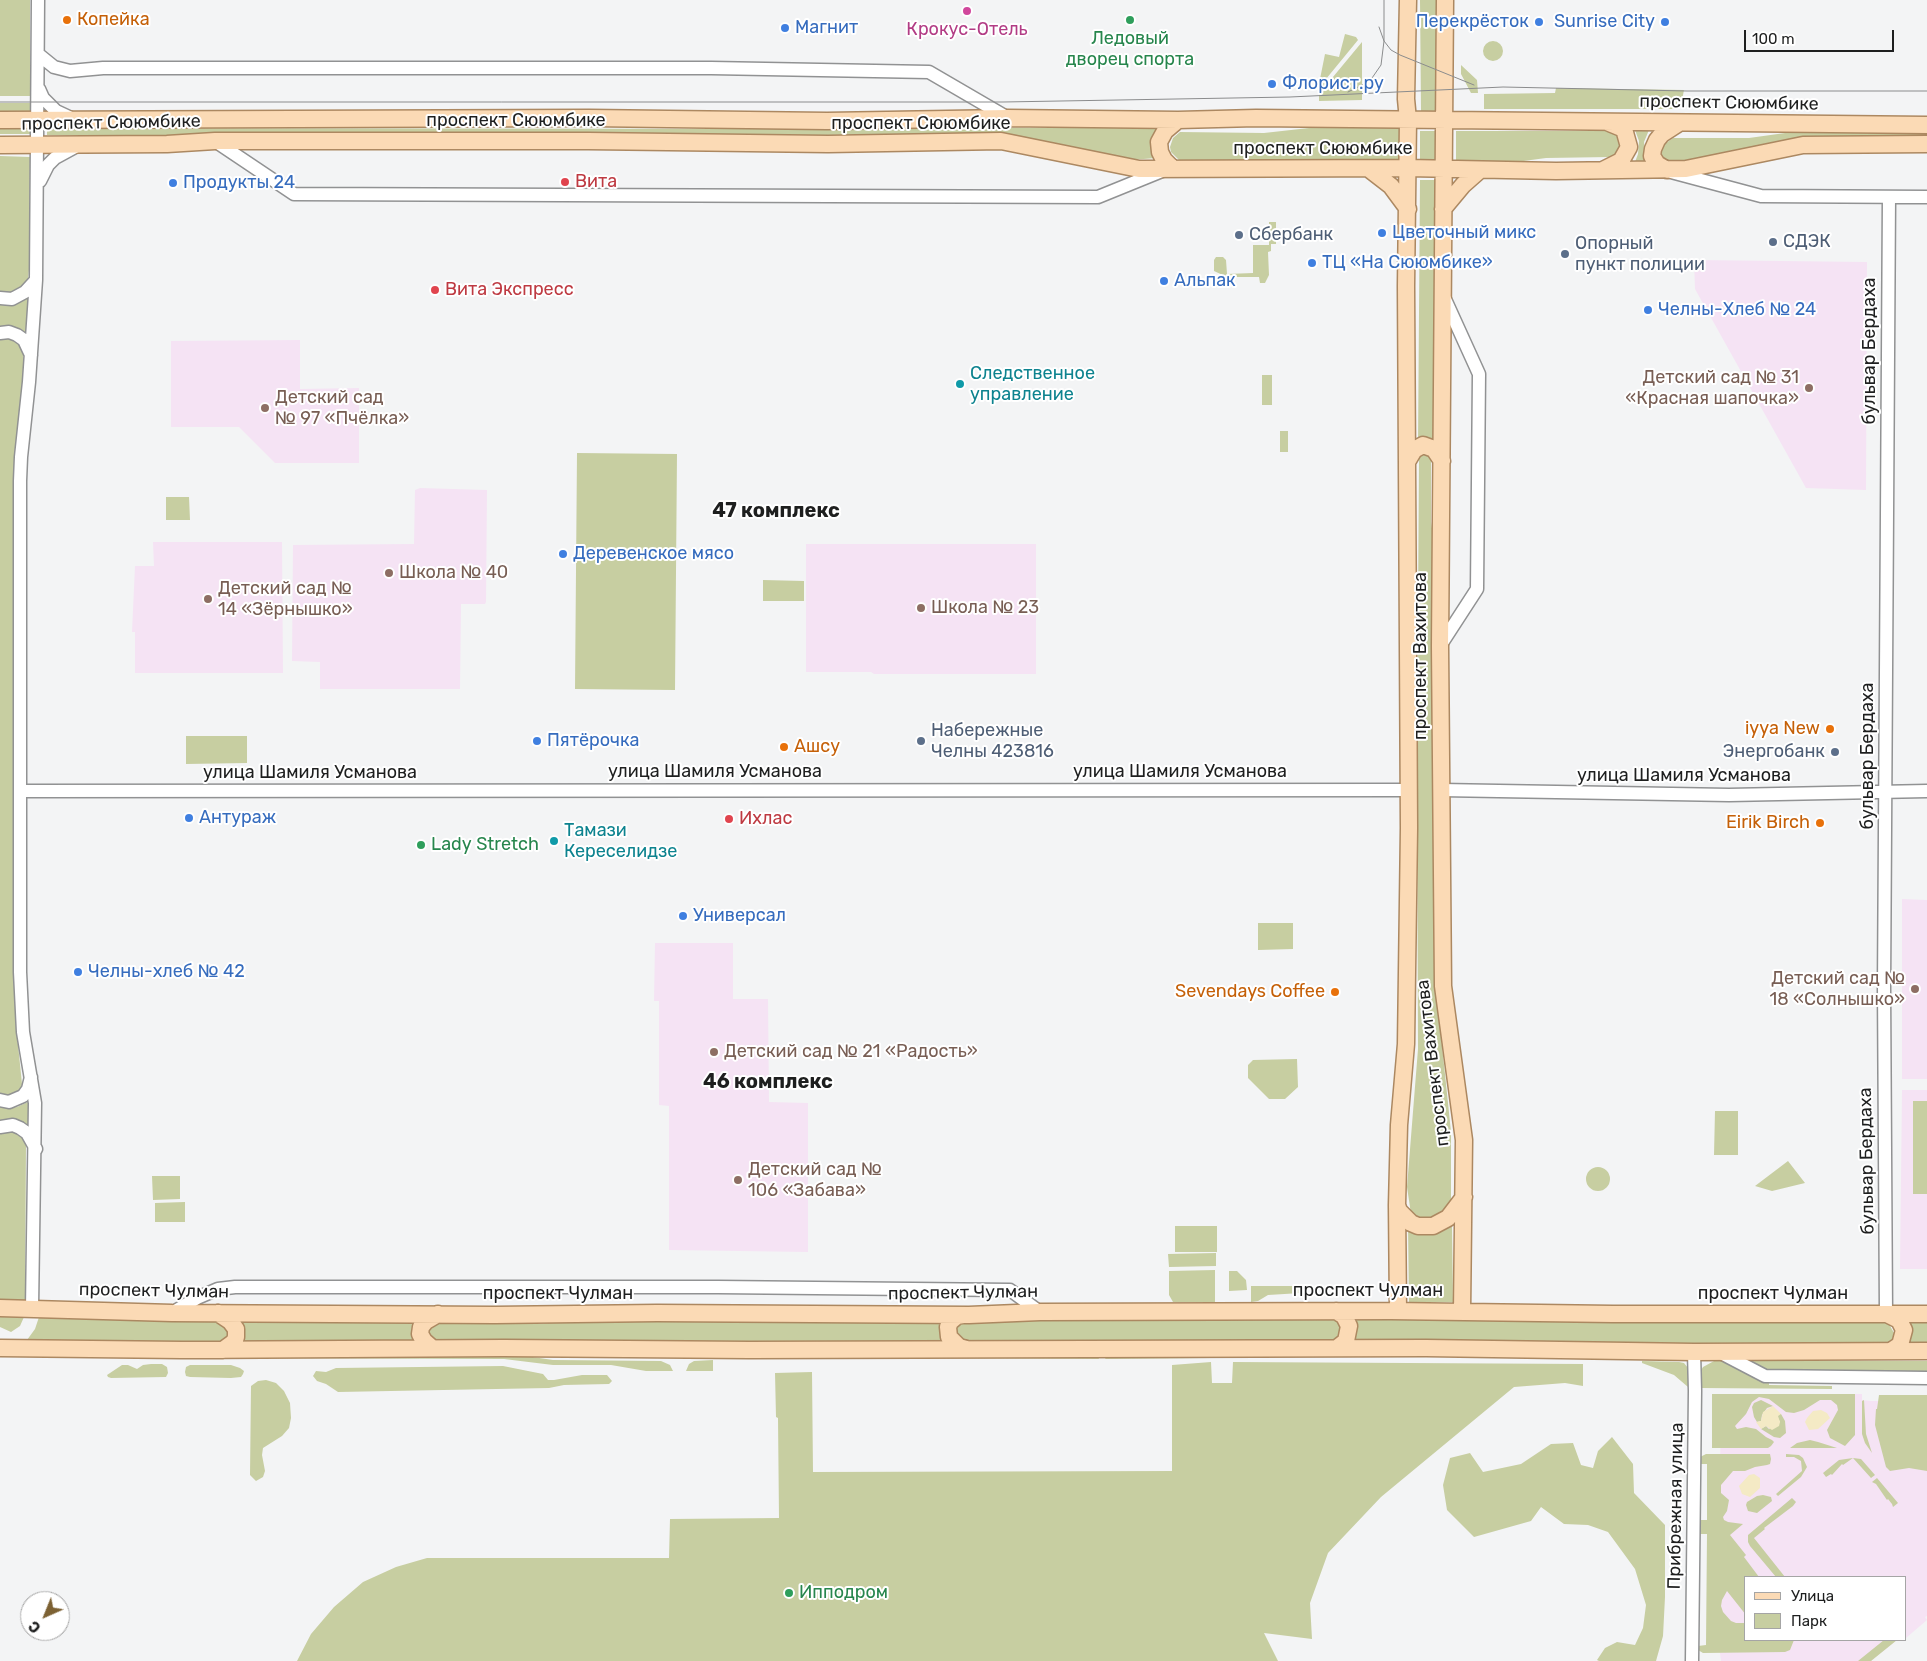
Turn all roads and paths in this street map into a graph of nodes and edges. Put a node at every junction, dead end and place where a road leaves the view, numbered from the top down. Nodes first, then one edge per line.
1 (38, 0) edge
2 (1408, 0) edge
3 (1445, 0) edge
4 (38, 54) junction
5 (38, 86) junction
6 (1444, 98) junction
7 (1406, 99) junction
8 (1008, 118) junction
9 (1368, 119) junction
10 (0, 120) edge
11 (38, 120) junction
12 (78, 120) junction
13 (1178, 120) junction
14 (1408, 120) junction
15 (1444, 120) junction
16 (1480, 120) junction
17 (1603, 121) junction
18 (1679, 123) junction
19 (1927, 125) edge
20 (215, 141) junction
21 (1927, 144) edge
22 (0, 145) edge
23 (38, 145) junction
24 (78, 145) junction
25 (1408, 168) junction
26 (1169, 169) junction
27 (1369, 169) junction
28 (1443, 169) junction
29 (1480, 170) junction
30 (1603, 170) junction
31 (1666, 170) junction
32 (38, 188) junction
33 (1888, 197) junction
34 (1927, 197) edge
35 (1408, 209) junction
36 (1442, 209) junction
37 (36, 280) junction
38 (1442, 293) junction
39 (0, 298) edge
40 (0, 333) edge
41 (31, 357) junction
42 (1442, 461) junction
43 (1407, 462) junction
44 (1440, 646) junction
45 (1409, 790) junction
46 (1441, 790) junction
47 (21, 791) junction
48 (1927, 791) edge
49 (1886, 793) junction
50 (31, 1077) junction
51 (0, 1100) edge
52 (0, 1127) edge
53 (36, 1149) junction
54 (1464, 1197) junction
55 (1397, 1205) junction
56 (0, 1308) edge
57 (32, 1308) junction
58 (1336, 1311) junction
59 (1398, 1311) junction
60 (1462, 1311) junction
61 (1040, 1312) junction
62 (172, 1313) junction
63 (218, 1313) junction
64 (438, 1314) junction
65 (1888, 1314) junction
66 (1927, 1314) edge
67 (963, 1315) junction
68 (2, 1345) edge
69 (432, 1348) junction
70 (1337, 1348) junction
71 (966, 1349) junction
72 (223, 1350) junction
73 (1891, 1351) junction
74 (1927, 1351) edge
75 (1694, 1352) junction
76 (1719, 1352) junction
77 (1927, 1378) edge
78 (1692, 1661) edge

1 - 4 street
2 - 7 main road, проспект Вахитова
3 - 6 main road, проспект Вахитова
4 - 5 street
4 - 8 street
5 - 11 street
5 - 12 street
6 - 15 main road, проспект Вахитова
6 - 16 main road
7 - 9 main road
7 - 14 main road, проспект Вахитова
8 - 12 main road, проспект Сююмбике
8 - 13 main road, проспект Сююмбике
9 - 13 main road, проспект Сююмбике
9 - 14 main road, проспект Сююмбике
10 - 11 main road, проспект Сююмбике
11 - 12 main road, проспект Сююмбике
11 - 23 street
13 - 26 main road
14 - 15 main road, проспект Сююмбике
14 - 25 main road, проспект Вахитова
15 - 16 main road, проспект Сююмбике
15 - 28 main road, проспект Вахитова
16 - 17 main road, проспект Сююмбике
17 - 18 main road, проспект Сююмбике
17 - 30 main road
18 - 19 main road, проспект Сююмбике
18 - 31 main road
20 - 24 main road, проспект Сююмбике
20 - 26 main road, проспект Сююмбике
20 - 26 street
21 - 31 main road, проспект Сююмбике
22 - 23 main road, проспект Сююмбике
23 - 24 main road, проспект Сююмбике
23 - 32 street
24 - 32 street
25 - 27 main road, проспект Сююмбике
25 - 28 main road, проспект Сююмбике
25 - 35 main road, проспект Вахитова
26 - 27 main road, проспект Сююмбике
27 - 35 main road
28 - 29 main road, проспект Сююмбике
28 - 36 main road, проспект Вахитова
29 - 30 main road, проспект Сююмбике
29 - 36 main road
30 - 31 main road, проспект Сююмбике
31 - 33 street
32 - 37 street
33 - 34 street
33 - 49 street, бульвар Бердаха
35 - 43 main road, проспект Вахитова
36 - 38 main road, проспект Вахитова
37 - 39 street
37 - 41 street
38 - 42 main road, проспект Вахитова
38 - 44 street
40 - 41 street
41 - 47 street
42 - 43 main road
42 - 44 main road, проспект Вахитова
43 - 45 main road, проспект Вахитова
44 - 46 main road, проспект Вахитова
45 - 47 street, улица Шамиля Усманова
45 - 55 main road, проспект Вахитова
46 - 49 street, улица Шамиля Усманова
46 - 54 main road, проспект Вахитова
47 - 50 street
48 - 49 street, улица Шамиля Усманова
49 - 65 street, бульвар Бердаха
50 - 51 street
50 - 53 street
52 - 53 street
53 - 57 street
54 - 55 main road
54 - 60 main road, проспект Вахитова
55 - 59 main road, проспект Вахитова
56 - 57 main road, проспект Чулман
57 - 62 main road, проспект Чулман
58 - 59 main road, проспект Чулман
58 - 61 main road, проспект Чулман
58 - 70 main road
59 - 60 main road, проспект Чулман
60 - 65 main road, проспект Чулман
61 - 62 street
61 - 67 main road, проспект Чулман
62 - 63 main road, проспект Чулман
63 - 64 main road, проспект Чулман
63 - 72 main road
64 - 67 main road, проспект Чулман
64 - 69 main road
65 - 66 main road, проспект Чулман
65 - 73 main road
67 - 71 main road
68 - 72 main road
69 - 71 main road
69 - 72 main road
70 - 71 main road
70 - 75 main road
73 - 74 main road
73 - 76 main road
75 - 76 main road
75 - 78 street, Прибрежная улица
76 - 77 street

